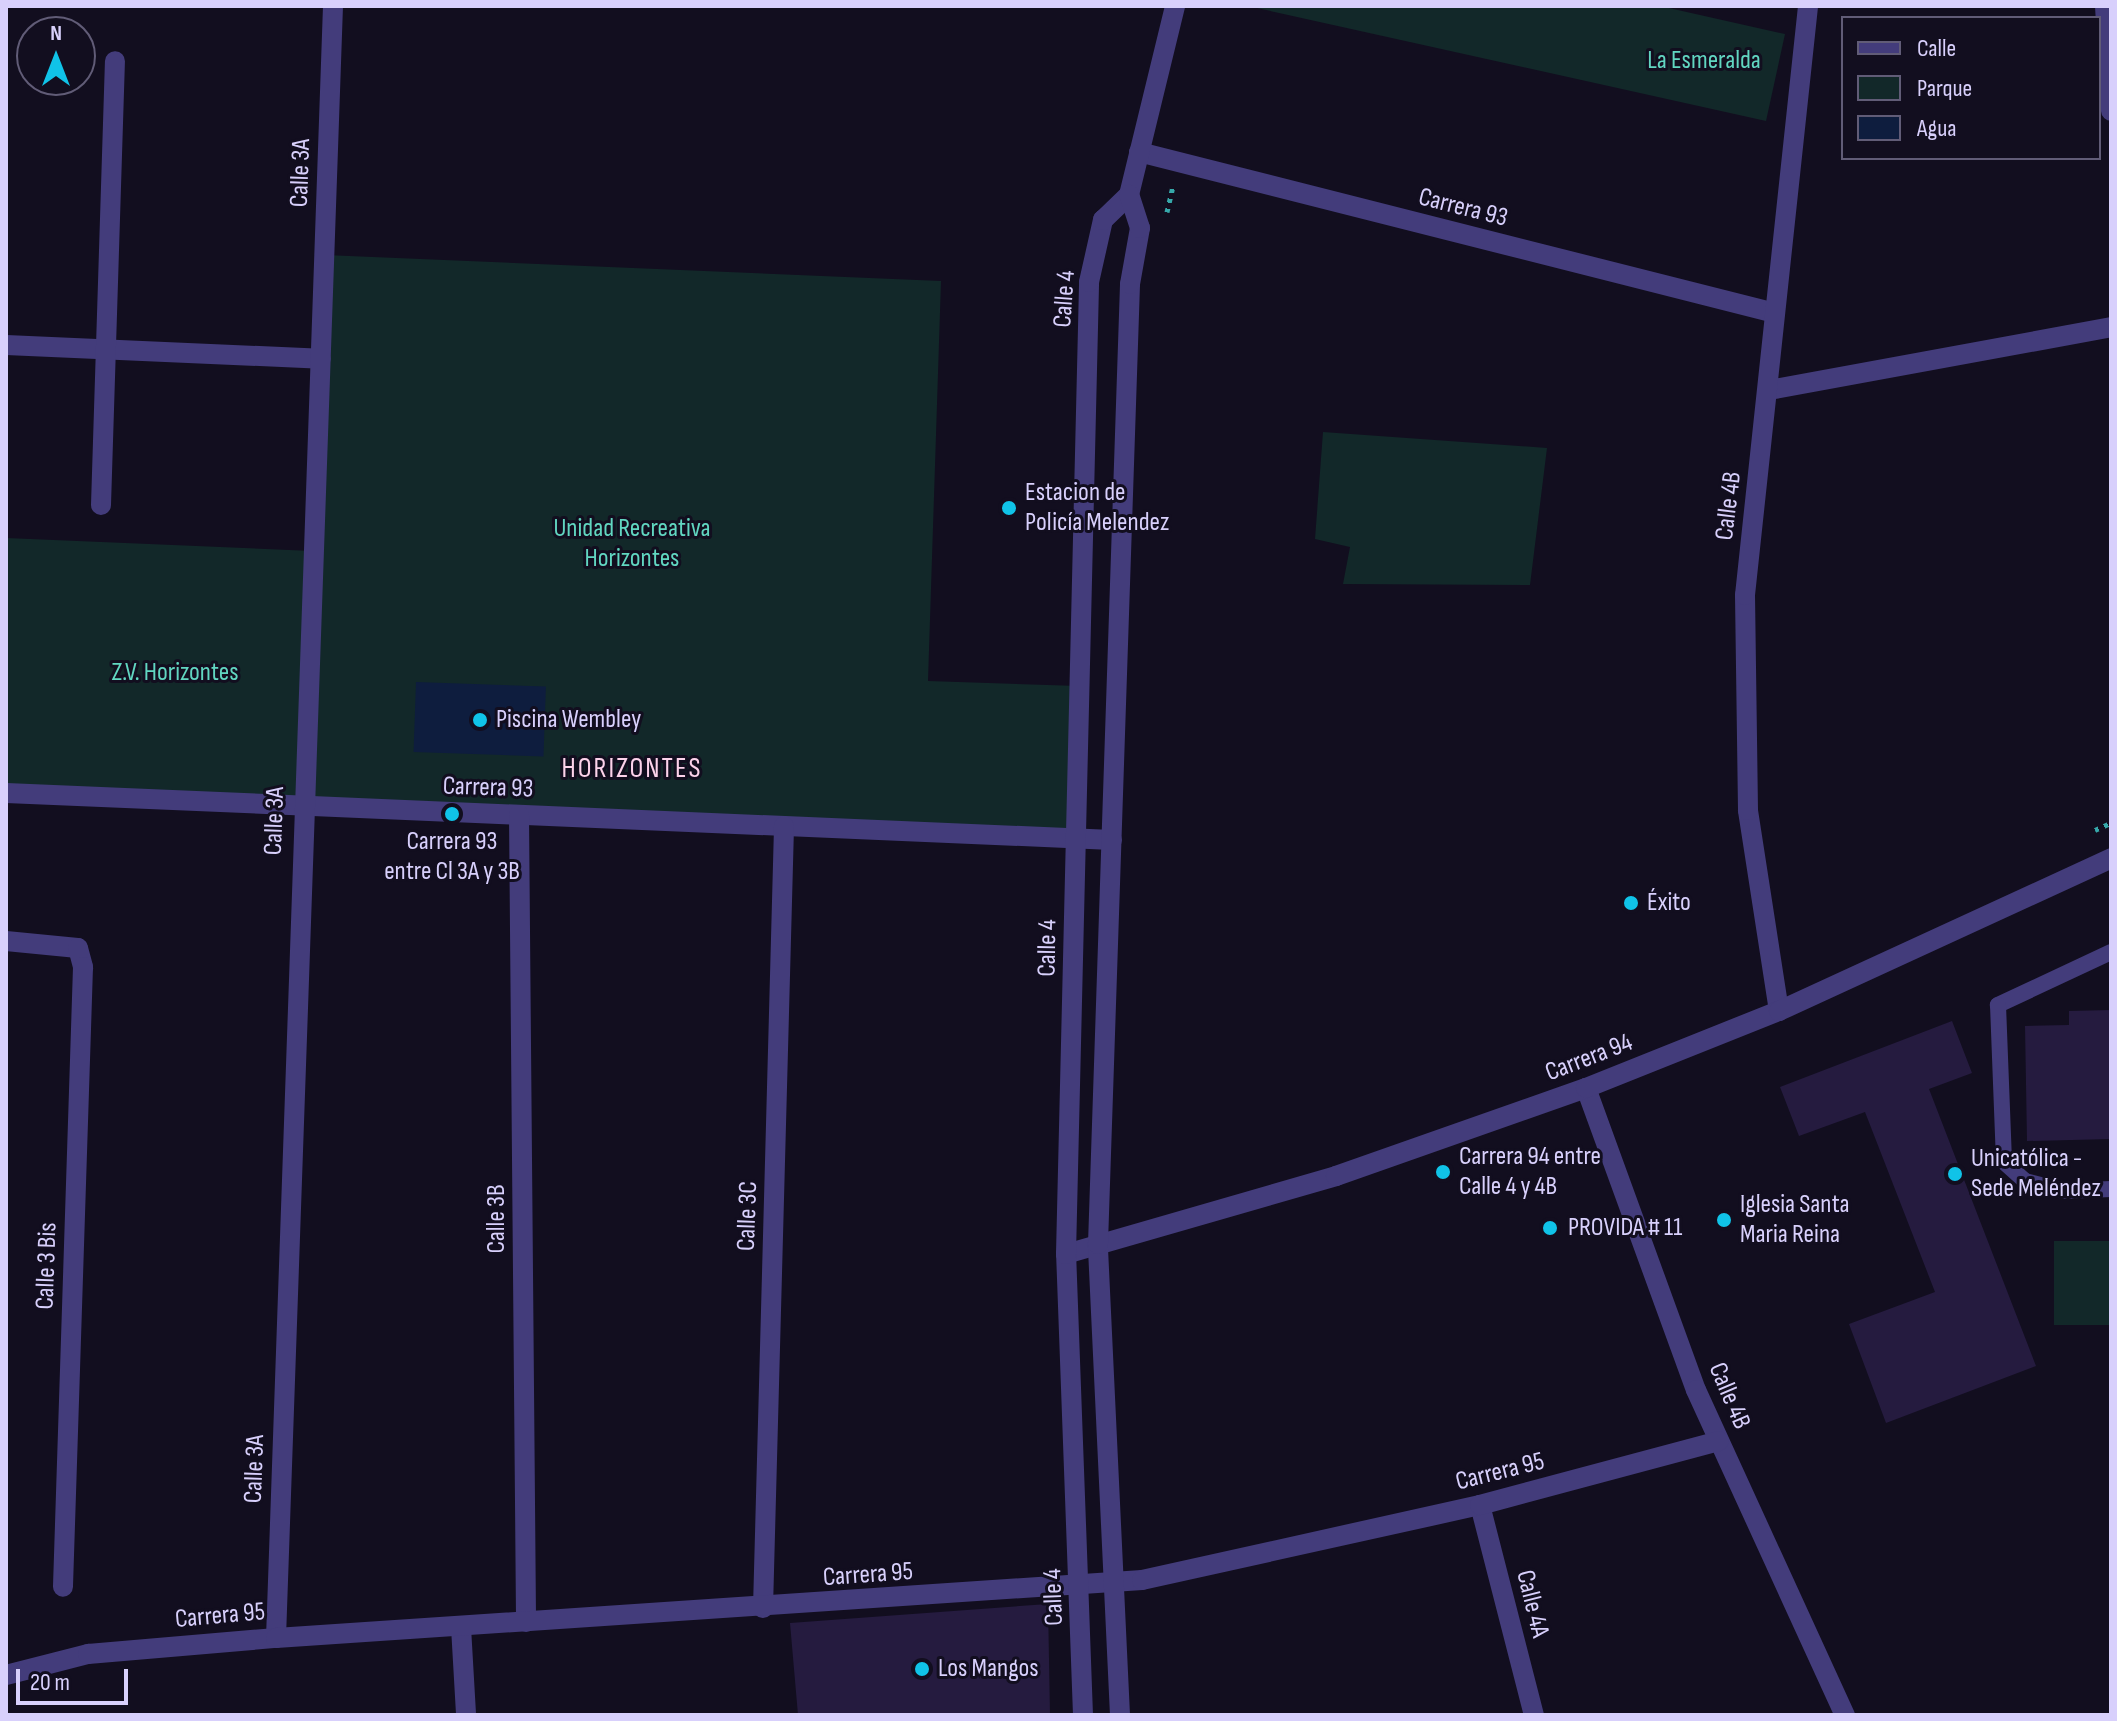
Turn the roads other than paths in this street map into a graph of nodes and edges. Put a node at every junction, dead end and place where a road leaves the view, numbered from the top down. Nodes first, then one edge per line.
1 (333, 6) edge
2 (1175, 6) edge
3 (1808, 6) edge
4 (2105, 6) edge
5 (115, 61) dead end
6 (2111, 111) edge
7 (1139, 152) junction
8 (1129, 195) junction
9 (1775, 313) junction
10 (2111, 327) edge
11 (6, 345) edge
12 (106, 348) junction
13 (321, 359) junction
14 (1769, 390) junction
15 (101, 505) dead end
16 (6, 793) edge
17 (301, 806) junction
18 (519, 815) junction
19 (784, 826) junction
20 (1076, 838) junction
21 (1112, 840) junction
22 (2111, 858) edge
23 (6, 941) edge
24 (2111, 952) edge
25 (1779, 1011) junction
26 (1586, 1088) junction
27 (2111, 1189) edge
28 (1098, 1244) junction
29 (1066, 1254) junction
30 (1719, 1441) junction
31 (1480, 1505) junction
32 (1115, 1583) junction
33 (63, 1587) dead end
34 (1079, 1587) junction
35 (763, 1608) junction
36 (526, 1622) junction
37 (461, 1627) junction
38 (276, 1638) junction
39 (6, 1675) edge
40 (466, 1715) edge
41 (1083, 1715) edge
42 (1120, 1715) edge
43 (1534, 1715) edge
44 (1845, 1715) edge

1 - 13 street, Calle 3A
2 - 7 street, Calle 4
3 - 9 street, Calle 4B
4 - 6 street
5 - 12 street
7 - 8 street, Calle 4
7 - 9 street, Carrera 93
8 - 20 street, Calle 4
8 - 21 street, Calle 4
9 - 14 street, Calle 4B
10 - 14 street
11 - 12 street
12 - 13 street
12 - 15 street
13 - 17 street, Calle 3A
14 - 25 street, Calle 4B
16 - 17 street, Carrera 93
17 - 18 street, Carrera 93
17 - 38 street, Calle 3A
18 - 19 street, Carrera 93
18 - 36 street, Calle 3B
19 - 20 street, Carrera 93
19 - 35 street, Calle 3C
20 - 21 street, Carrera 93
20 - 29 street, Calle 4
21 - 28 street, Calle 4
22 - 25 street, Carrera 94
23 - 33 street, Calle 3 Bis
24 - 27 lane
25 - 26 street, Carrera 94
26 - 28 street, Carrera 94
26 - 30 street, Calle 4B
28 - 29 street, Carrera 94
28 - 32 street, Calle 4
29 - 34 street, Calle 4
30 - 31 street, Carrera 95
30 - 44 street, Calle 4B
31 - 32 street, Carrera 95
31 - 43 street, Calle 4A
32 - 34 street, Carrera 95
32 - 42 street, Calle 4
34 - 35 street, Carrera 95
34 - 41 street, Calle 4
35 - 36 street, Carrera 95
36 - 37 street, Carrera 95
37 - 38 street, Carrera 95
37 - 40 street
38 - 39 street, Carrera 95

